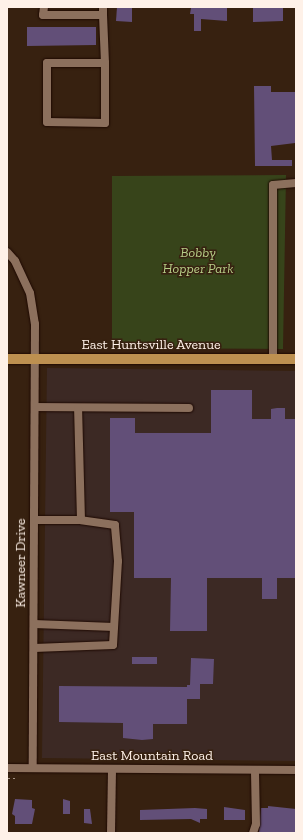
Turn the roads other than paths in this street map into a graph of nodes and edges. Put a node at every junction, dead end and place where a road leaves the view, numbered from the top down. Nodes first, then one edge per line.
1 (44, 7) edge
2 (103, 11) edge
3 (105, 63) junction
4 (296, 183) edge
5 (7, 252) edge
6 (7, 359) edge
7 (36, 359) junction
8 (273, 359) junction
9 (296, 359) edge
10 (35, 407) junction
11 (78, 408) junction
12 (189, 408) dead end
13 (34, 520) junction
14 (80, 520) junction
15 (34, 624) junction
16 (114, 627) junction
17 (34, 648) junction
18 (7, 768) edge
19 (33, 768) junction
20 (112, 769) junction
21 (255, 770) junction
22 (296, 770) edge
23 (111, 833) edge
24 (253, 833) edge

1 - 2 street
2 - 3 street
3 - 3 street
4 - 8 street
5 - 7 street, Kawneer Drive
6 - 7 main road, East Huntsville Avenue
7 - 8 main road, East Huntsville Avenue
7 - 10 street, Kawneer Drive
8 - 9 main road, East Huntsville Avenue
10 - 11 street
10 - 13 street, Kawneer Drive
11 - 12 street
11 - 14 street
13 - 14 street
13 - 15 street, Kawneer Drive
14 - 16 street
15 - 16 street
15 - 17 street, Kawneer Drive
16 - 17 street
17 - 19 street, Kawneer Drive
18 - 19 street, East Mountain Road
19 - 20 street, East Mountain Road
20 - 21 street, East Mountain Road
20 - 23 street
21 - 22 street, East Mountain Road
21 - 24 street

